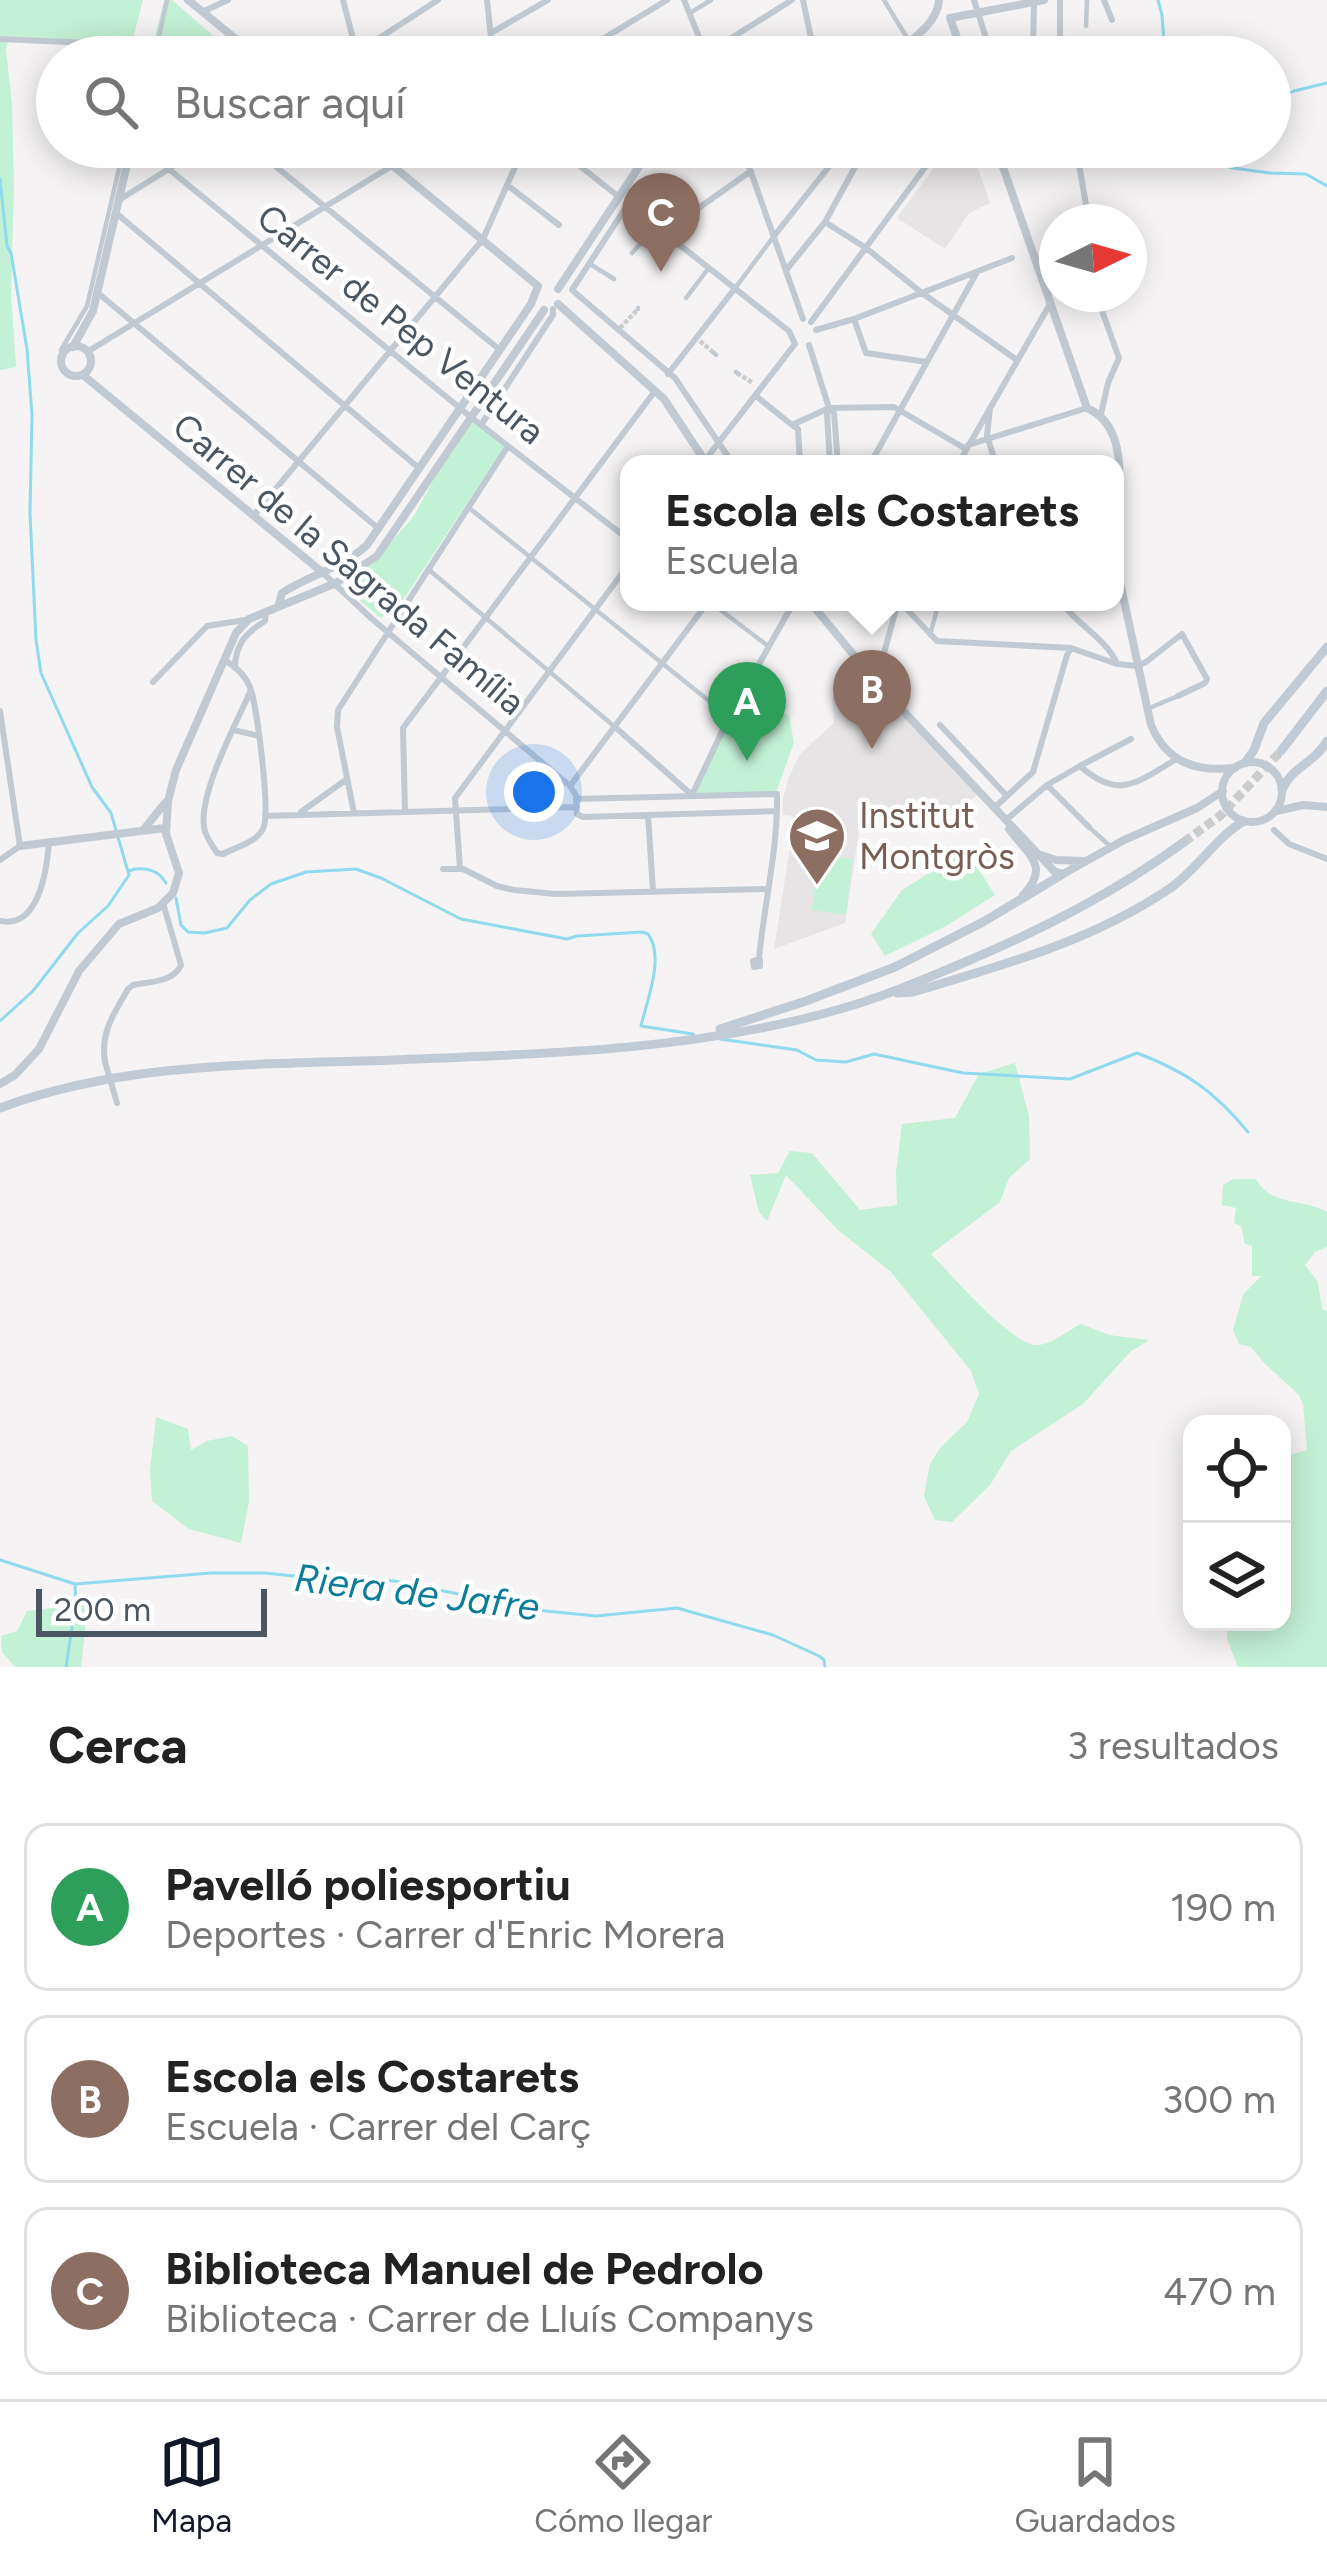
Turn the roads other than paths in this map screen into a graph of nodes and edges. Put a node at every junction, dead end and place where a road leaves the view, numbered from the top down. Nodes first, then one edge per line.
1 (166, 0) edge
2 (188, 0) edge
3 (228, 0) edge
4 (343, 0) edge
5 (438, 0) edge
6 (487, 0) edge
7 (548, 0) edge
8 (667, 0) edge
9 (684, 0) edge
10 (711, 0) edge
11 (793, 0) edge
12 (803, 0) edge
13 (884, 0) edge
14 (974, 0) edge
15 (1044, 0) edge
16 (1060, 0) edge
17 (1087, 0) edge
18 (1104, 0) edge
19 (1034, 2) edge
20 (939, 5) edge
21 (976, 11) junction
22 (203, 12) junction
23 (690, 13) junction
24 (950, 18) junction
25 (1112, 20) dead end
26 (1086, 26) dead end
27 (490, 33) junction
28 (159, 36) edge
29 (232, 36) edge
30 (351, 36) edge
31 (385, 36) edge
32 (490, 36) edge
33 (608, 36) edge
34 (699, 36) edge
35 (737, 36) edge
36 (811, 36) edge
37 (906, 36) edge
38 (912, 36) edge
39 (956, 36) edge
40 (985, 36) edge
41 (1033, 36) edge
42 (1060, 36) edge
43 (0, 39) edge
44 (36, 41) edge
45 (123, 168) edge
46 (124, 168) edge
47 (167, 168) edge
48 (172, 168) edge
49 (277, 168) edge
50 (382, 168) edge
51 (395, 168) edge
52 (515, 168) edge
53 (583, 168) edge
54 (638, 168) edge
55 (750, 168) edge
56 (828, 168) edge
57 (855, 168) edge
58 (925, 168) edge
59 (1002, 168) edge
60 (1080, 168) edge
61 (169, 170) junction
62 (751, 171) junction
63 (507, 185) junction
64 (620, 197) junction
65 (119, 200) junction
66 (628, 204) junction
67 (1086, 204) edge
68 (324, 207) junction
69 (116, 213) junction
70 (825, 222) junction
71 (559, 225) dead end
72 (656, 226) junction
73 (664, 232) junction
74 (774, 236) junction
75 (483, 239) junction
76 (261, 244) junction
77 (866, 248) junction
78 (632, 253) dead end
79 (1012, 258) dead end
80 (590, 264) dead end
81 (709, 266) junction
82 (786, 270) junction
83 (1039, 272) edge
84 (976, 274) junction
85 (614, 279) dead end
86 (198, 283) junction
87 (538, 286) junction
88 (736, 286) junction
89 (558, 289) junction
90 (922, 292) junction
91 (98, 293) junction
92 (435, 297) junction
93 (686, 298) dead end
94 (533, 300) junction
95 (552, 308) junction
96 (1045, 312) edge
97 (1053, 312) edge
98 (1103, 312) edge
99 (953, 315) junction
100 (854, 319) junction
101 (134, 322) junction
102 (810, 324) junction
103 (789, 331) junction
104 (795, 344) junction
105 (809, 345) junction
106 (73, 347) junction
107 (61, 350) dead end
108 (390, 350) junction
109 (500, 350) junction
110 (87, 352) junction
111 (1017, 360) junction
112 (927, 362) junction
113 (667, 374) junction
114 (83, 375) junction
115 (753, 383) tunnel mouth
116 (656, 391) junction
117 (758, 393) junction
118 (346, 404) junction
119 (990, 405) junction
120 (459, 407) junction
121 (829, 408) junction
122 (1087, 408) junction
123 (900, 410) junction
124 (1101, 414) junction
125 (472, 418) junction
126 (481, 425) junction
127 (793, 425) junction
128 (988, 439) junction
129 (718, 443) junction
130 (508, 446) junction
131 (967, 447) junction
132 (700, 455) edge
133 (710, 455) edge
134 (727, 455) edge
135 (799, 455) edge
136 (833, 455) edge
137 (875, 455) edge
138 (963, 455) edge
139 (993, 455) edge
140 (1119, 455) edge
141 (298, 462) junction
142 (420, 469) junction
143 (576, 500) junction
144 (468, 507) junction
145 (254, 515) junction
146 (380, 529) junction
147 (620, 533) edge
148 (532, 558) junction
149 (428, 569) junction
150 (323, 573) junction
151 (620, 575) edge
152 (336, 583) junction
153 (279, 606) junction
154 (595, 609) junction
155 (1124, 609) edge
156 (703, 611) edge
157 (722, 611) edge
158 (789, 611) edge
159 (817, 611) edge
160 (896, 611) edge
161 (908, 611) edge
162 (937, 611) edge
163 (1069, 611) edge
164 (266, 612) junction
165 (487, 617) junction
166 (249, 620) junction
167 (388, 633) junction
168 (931, 635) junction
169 (768, 646) junction
170 (1327, 646) edge
171 (1071, 648) junction
172 (224, 659) junction
173 (663, 663) junction
174 (1117, 664) junction
175 (236, 666) junction
176 (1137, 666) junction
177 (548, 670) junction
178 (441, 676) junction
179 (153, 682) dead end
180 (876, 682) junction
181 (251, 690) junction
182 (1327, 691) edge
183 (1178, 696) joint
184 (1147, 709) junction
185 (0, 711) edge
186 (729, 717) junction
187 (940, 725) dead end
188 (615, 727) junction
189 (504, 729) junction
190 (234, 730) junction
191 (260, 736) junction
192 (1131, 739) dead end
193 (1327, 741) edge
194 (1281, 751) tunnel mouth
195 (1178, 758) junction
196 (1240, 765) junction
197 (1080, 766) junction
198 (1204, 770) junction
199 (1034, 772) junction
200 (0, 773) edge
201 (10, 776) junction
202 (347, 779) junction
203 (570, 786) junction
204 (1047, 786) junction
205 (1223, 788) junction
206 (1282, 793) junction
207 (692, 795) junction
208 (1007, 796) junction
209 (577, 797) junction
210 (168, 799) junction
211 (1303, 805) junction
212 (577, 807) junction
213 (1327, 807) edge
214 (1197, 808) junction
215 (1228, 808) junction
216 (458, 811) junction
217 (777, 811) junction
218 (405, 812) junction
219 (354, 813) junction
220 (299, 814) junction
221 (999, 814) junction
222 (1272, 814) junction
223 (648, 815) junction
224 (265, 816) junction
225 (1250, 821) junction
226 (1089, 826) joint
227 (165, 827) junction
228 (143, 830) junction
229 (1274, 830) junction
230 (50, 841) junction
231 (1184, 842) tunnel mouth
232 (20, 846) junction
233 (170, 847) junction
234 (1111, 848) junction
235 (1036, 854) junction
236 (0, 860) edge
237 (1327, 860) edge
238 (1087, 861) junction
239 (460, 868) junction
240 (443, 869) dead end
241 (1063, 874) junction
242 (768, 889) junction
243 (652, 891) junction
244 (1017, 901) junction
245 (163, 903) junction
246 (0, 921) edge
247 (759, 959) dead end
248 (892, 992) junction
249 (710, 1036) junction
250 (0, 1084) edge
251 (117, 1103) dead end
252 (0, 1108) edge

1 - 28 street
2 - 22 street
3 - 22 street
4 - 30 street
5 - 31 street
6 - 27 street
7 - 27 street
8 - 33 street
9 - 23 street
10 - 23 street
11 - 35 street
12 - 36 street
13 - 37 street
14 - 21 street
15 - 19 street
16 - 42 street
17 - 26 street
18 - 25 street
19 - 21 street
19 - 41 street
20 - 24 street
20 - 38 street
21 - 24 street
21 - 40 street
22 - 29 street
23 - 34 street
24 - 39 street
27 - 32 street
43 - 44 street
45 - 107 street
46 - 65 street
47 - 61 street, Carrer de Pep Ventura
48 - 61 street
49 - 68 street
50 - 68 street
51 - 75 street
52 - 63 street
53 - 64 street
54 - 64 street
55 - 62 street
56 - 74 street
57 - 70 street
58 - 77 street
59 - 83 street
60 - 67 street
61 - 65 street
61 - 76 street, Carrer de Pep Ventura
62 - 73 street
62 - 74 street
63 - 71 street
63 - 75 street
64 - 66 street
64 - 89 street
65 - 69 street
66 - 72 street
66 - 113 street
68 - 76 street
68 - 92 street
69 - 86 street
69 - 91 street
70 - 77 street
70 - 82 street
72 - 73 street
72 - 78 street
73 - 81 street
74 - 82 street
74 - 88 street
75 - 87 street
75 - 92 street
76 - 86 street
76 - 108 street, Carrer de Pep Ventura
77 - 90 street
77 - 102 street
79 - 84 street
80 - 85 street
81 - 88 street
81 - 93 street
82 - 102 street
84 - 90 street
84 - 99 street
86 - 101 street
86 - 118 street
87 - 89 street
87 - 94 street
88 - 103 street
88 - 113 street
89 - 95 street
90 - 99 street
90 - 100 street
91 - 101 street
91 - 106 street
92 - 108 street
92 - 109 street
94 - 95 street
94 - 109 street
95 - 116 street
95 - 125 street
95 - 126 street
96 - 111 street
97 - 122 street
98 - 124 street
99 - 111 street
99 - 112 street
100 - 102 street
100 - 112 street
101 - 110 street
101 - 141 street
102 - 103 street
102 - 105 street
103 - 104 street
104 - 105 street
104 - 117 street
105 - 121 street
106 - 110 street
106 - 114 street
108 - 118 street
108 - 120 street, Carrer de Pep Ventura
109 - 120 street
110 - 114 street
111 - 119 street
112 - 123 street
113 - 129 street
114 - 145 street, Carrer de la Sagrada Família
115 - 117 street
116 - 132 street
116 - 143 street
117 - 127 street
117 - 129 street
118 - 141 street
118 - 142 street
119 - 128 street
119 - 131 street
120 - 125 street, Carrer de Pep Ventura
120 - 142 street
121 - 123 street
121 - 127 street
121 - 136 street
122 - 124 street
122 - 128 street
123 - 131 street
123 - 137 street
124 - 140 street
125 - 126 street, Carrer de Pep Ventura
125 - 152 street
126 - 130 street, Carrer de Pep Ventura
127 - 135 street
128 - 131 street
128 - 139 street
129 - 133 street
129 - 134 street
130 - 143 street, Carrer de Pep Ventura
130 - 144 street
131 - 138 street
141 - 145 street
141 - 146 street
142 - 146 street
143 - 147 street, Carrer de Pep Ventura
143 - 148 street
144 - 148 street
144 - 149 street
145 - 150 street, Carrer de la Sagrada Família
146 - 150 street
148 - 154 street
148 - 165 street
149 - 165 street
149 - 167 street
150 - 152 street, Carrer de la Sagrada Família
150 - 153 street
151 - 154 street
152 - 153 street
152 - 167 street, Carrer de la Sagrada Família
153 - 164 street
154 - 173 street
154 - 177 street
155 - 176 street
156 - 173 street
157 - 169 street
158 - 169 street
159 - 180 street
160 - 180 street
161 - 168 street
162 - 168 street
163 - 174 street
164 - 166 street
164 - 175 street
165 - 177 street
165 - 178 street
166 - 172 street
166 - 179 street
167 - 178 street, Carrer de la Sagrada Família
167 - 202 street
168 - 171 street
169 - 186 street
170 - 196 main road
171 - 174 street
171 - 199 street
172 - 175 street
172 - 210 street
173 - 186 street
173 - 188 street
174 - 176 street
175 - 181 street
176 - 183 street
176 - 184 street
177 - 188 street
177 - 189 street
178 - 189 street, Carrer de la Sagrada Família
178 - 218 street
180 - 221 street
181 - 190 street
181 - 191 street
182 - 194 main road
183 - 184 street
184 - 195 street
185 - 201 street
186 - 207 street
187 - 208 street
188 - 203 street
188 - 207 street
189 - 203 street, Carrer de la Sagrada Família
189 - 216 street
190 - 191 street
190 - 224 street
191 - 224 street
192 - 197 street
193 - 206 main road
195 - 197 street
195 - 198 street
196 - 198 street
196 - 205 street
196 - 206 street
197 - 204 street
198 - 205 street
199 - 204 street
199 - 208 street
200 - 201 street
201 - 232 street
202 - 219 street
202 - 220 street
203 - 209 street, Carrer de la Sagrada Família
204 - 221 street
204 - 226 street
205 - 214 street
205 - 215 street
206 - 211 street
206 - 222 street
207 - 209 street
207 - 217 street
208 - 221 street
209 - 212 street
210 - 227 street
210 - 228 street
211 - 213 street
211 - 222 street
212 - 216 street
212 - 223 street
214 - 215 street
214 - 234 street
215 - 225 street
216 - 218 street
216 - 239 street
217 - 223 street
217 - 242 street
218 - 219 street
219 - 220 street
220 - 224 street
221 - 235 street
221 - 244 street
222 - 225 street
222 - 229 street
223 - 243 street
225 - 229 street
225 - 248 main road
226 - 234 street
227 - 228 street
227 - 233 street
228 - 230 street
228 - 233 street
229 - 237 street
230 - 232 street
230 - 246 street
231 - 248 main road
232 - 236 street
233 - 245 street
234 - 238 street
235 - 238 street
235 - 241 street
238 - 241 street
239 - 240 street
239 - 243 street
241 - 244 main road
242 - 243 street
242 - 247 street
244 - 249 main road
245 - 250 street
245 - 251 street, bridge
248 - 249 main road
249 - 252 main road

